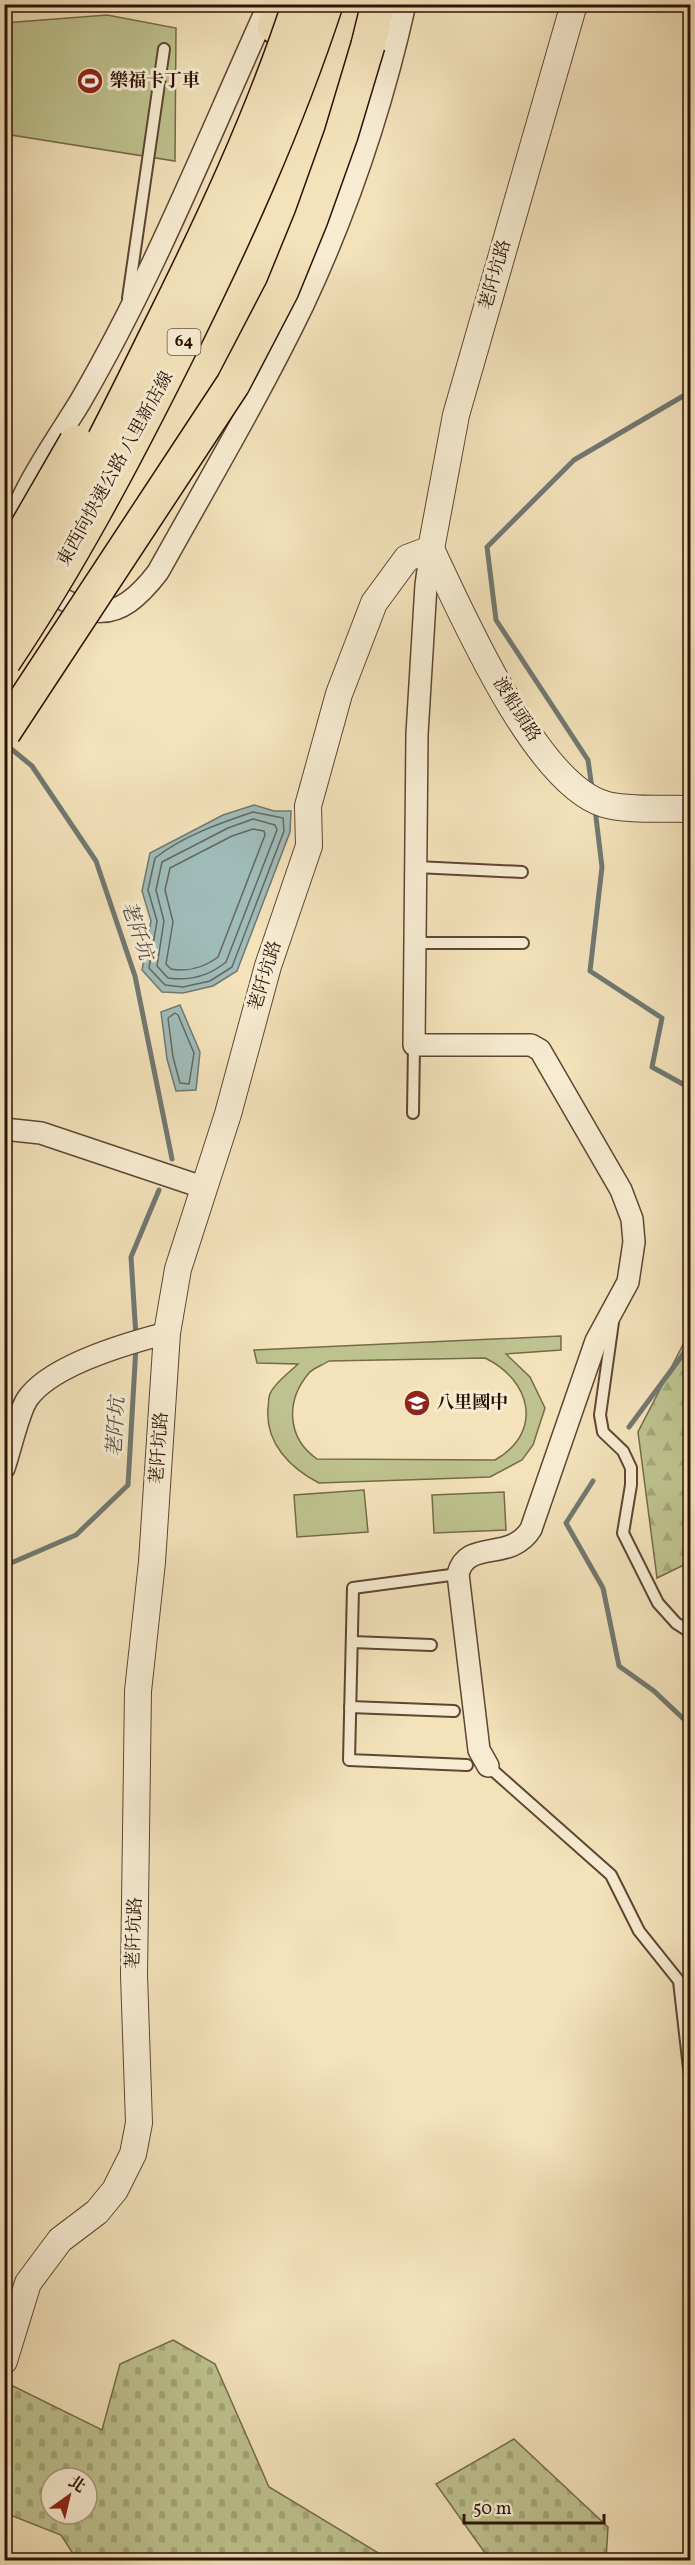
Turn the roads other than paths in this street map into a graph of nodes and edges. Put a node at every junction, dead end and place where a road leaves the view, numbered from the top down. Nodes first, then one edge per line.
1 (299, 4) edge
2 (326, 4) edge
3 (378, 4) edge
4 (405, 4) edge
5 (574, 4) edge
6 (274, 12) edge
7 (164, 49) dead end
8 (126, 313) junction
9 (431, 549) junction
10 (4, 567) edge
11 (38, 584) junction
12 (4, 613) edge
13 (4, 638) edge
14 (4, 661) edge
15 (4, 732) edge
16 (690, 810) edge
17 (416, 867) junction
18 (522, 872) dead end
19 (415, 943) junction
20 (523, 943) dead end
21 (414, 1044) junction
22 (413, 1113) dead end
23 (4, 1129) edge
24 (205, 1188) junction
25 (615, 1304) junction
26 (158, 1335) junction
27 (4, 1468) edge
28 (458, 1574) junction
29 (690, 1632) edge
30 (352, 1641) junction
31 (431, 1645) dead end
32 (350, 1707) junction
33 (454, 1711) dead end
34 (478, 1766) junction
35 (690, 2077) edge
36 (4, 2361) edge

1 - 12 highway, 東西向快速公路 八里新店線 / 64, bridge
2 - 14 highway, 東西向快速公路 八里新店線 / 64, bridge
3 - 15 highway, bridge
4 - 11 street
5 - 9 street, 荖阡坑路
6 - 8 street
6 - 10 highway, bridge
7 - 8 lane
8 - 11 street
9 - 16 street, 渡船頭路
9 - 17 street, 荖阡坑路
9 - 24 street, 荖阡坑路
11 - 13 street
17 - 18 lane
17 - 19 street, 荖阡坑路
19 - 20 lane
19 - 21 street, 荖阡坑路
21 - 22 lane
21 - 25 street
23 - 24 street
24 - 26 street, 荖阡坑路
25 - 28 street
25 - 29 lane
26 - 27 street
26 - 36 street, 荖阡坑路
28 - 30 lane
28 - 34 street
30 - 31 lane
30 - 32 lane
32 - 33 lane
32 - 34 lane
34 - 35 lane

